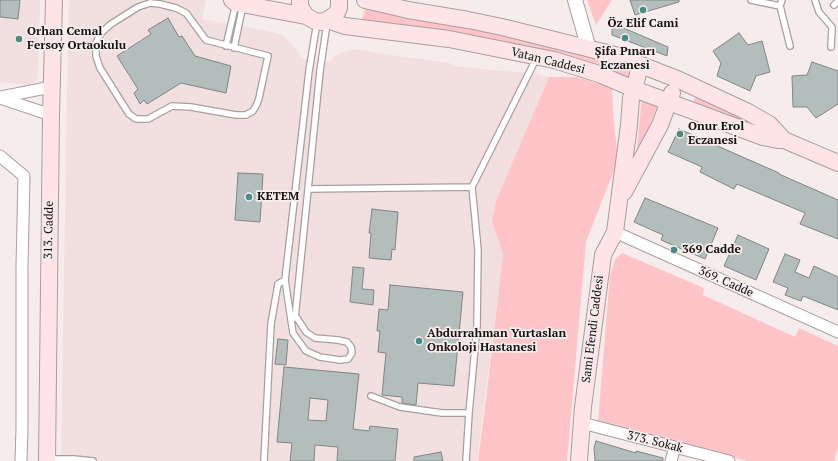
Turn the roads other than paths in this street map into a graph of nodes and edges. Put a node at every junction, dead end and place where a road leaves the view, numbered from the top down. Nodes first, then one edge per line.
1 (54, 0) edge
2 (300, 0) edge
3 (339, 0) edge
4 (365, 0) edge
5 (575, 0) edge
6 (751, 0) edge
7 (815, 0) edge
8 (237, 3) edge
9 (781, 3) edge
10 (317, 19) junction
11 (226, 46) junction
12 (790, 46) dead end
13 (831, 47) dead end
14 (234, 48) junction
15 (589, 49) junction
16 (537, 56) junction
17 (640, 65) junction
18 (677, 80) junction
19 (51, 87) junction
20 (634, 89) junction
21 (0, 98) edge
22 (669, 102) junction
23 (51, 115) junction
24 (784, 140) junction
25 (0, 156) edge
26 (838, 163) edge
27 (472, 187) junction
28 (308, 189) junction
29 (620, 201) junction
30 (615, 232) junction
31 (285, 280) junction
32 (296, 315) junction
33 (838, 332) edge
34 (293, 333) junction
35 (371, 396) dead end
36 (469, 413) junction
37 (582, 423) junction
38 (675, 447) junction
39 (47, 460) edge
40 (74, 460) edge
41 (21, 461) edge
42 (93, 461) edge
43 (264, 461) edge
44 (466, 461) edge
45 (579, 461) edge
46 (671, 461) edge
47 (728, 461) edge

1 - 19 main road, 313. Cadde
2 - 10 main road
3 - 10 main road
4 - 15 main road, Vatan Caddesi
5 - 15 street
6 - 9 lane
7 - 13 lane
8 - 10 main road
8 - 11 lane
8 - 14 lane
9 - 12 lane
10 - 16 main road, Vatan Caddesi
10 - 28 lane
10 - 31 lane
11 - 14 lane
11 - 14 lane
15 - 17 main road, Vatan Caddesi
16 - 20 main road, Vatan Caddesi
16 - 27 lane
17 - 18 main road, Vatan Caddesi
17 - 20 main road, Sami Efendi Caddesi
18 - 22 main road, Sami Efendi Caddesi
18 - 24 main road, Vatan Caddesi
19 - 21 street
19 - 23 main road, 313. Cadde
20 - 22 main road, Vatan Caddesi
20 - 29 main road, Sami Efendi Caddesi
21 - 23 street
22 - 24 main road, Vatan Caddesi
22 - 29 main road, Sami Efendi Caddesi
23 - 39 main road, 313. Cadde
24 - 26 main road, Vatan Caddesi
25 - 41 street
27 - 28 lane
27 - 36 lane
28 - 32 lane
29 - 30 main road, Sami Efendi Caddesi
30 - 33 street, 369. Cadde
30 - 37 main road, Sami Efendi Caddesi
31 - 34 lane
31 - 43 lane
32 - 34 lane
32 - 34 lane
35 - 36 lane
36 - 44 lane
37 - 38 street, 373. Sokak
37 - 45 main road, Sami Efendi Caddesi
38 - 46 street
38 - 47 street, 373. Sokak
39 - 40 lane
40 - 42 lane

